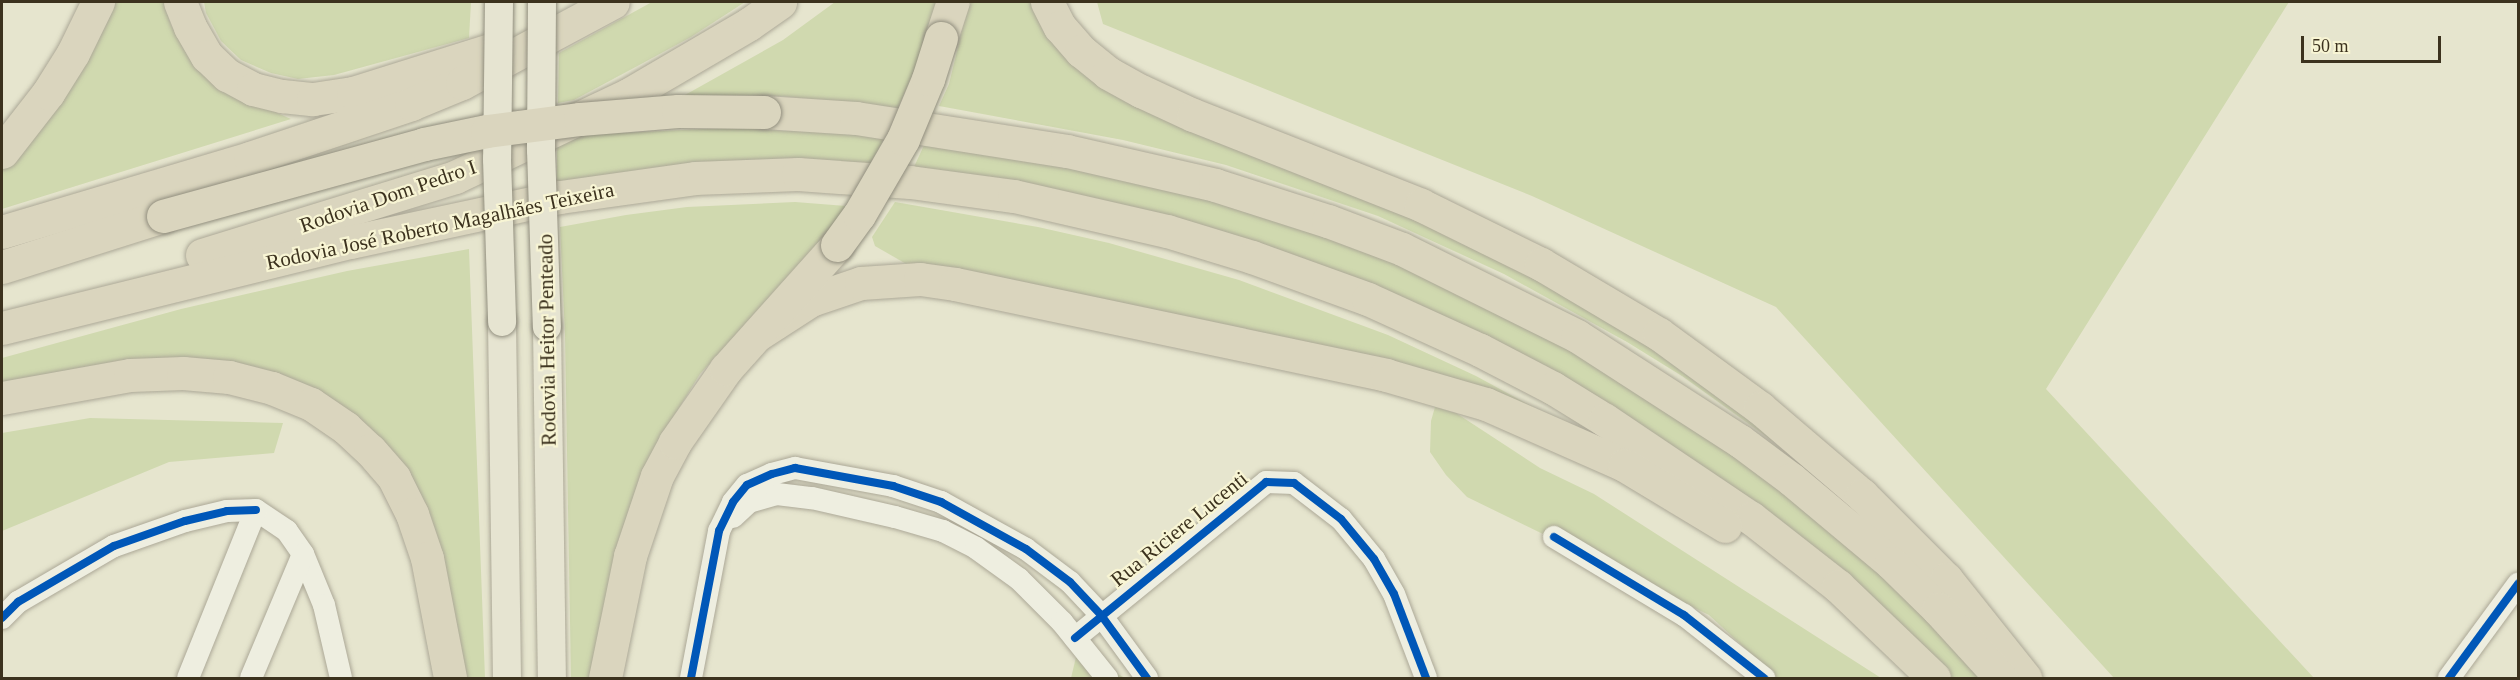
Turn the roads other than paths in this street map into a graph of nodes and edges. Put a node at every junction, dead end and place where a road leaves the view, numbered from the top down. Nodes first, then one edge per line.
1 (98, 2) edge
2 (180, 2) edge
3 (499, 2) edge
4 (542, 2) edge
5 (780, 2) edge
6 (953, 2) edge
7 (1047, 2) edge
8 (591, 11) edge
9 (2, 152) edge
10 (2, 232) edge
11 (2, 267) edge
12 (2, 312) edge
13 (2, 328) edge
14 (758, 334) junction
15 (2, 398) edge
16 (256, 510) junction
17 (719, 531) junction
18 (1554, 537) dead end
19 (303, 554) junction
20 (2518, 584) edge
21 (1101, 615) junction
22 (2, 618) edge
23 (1075, 638) junction
24 (188, 678) edge
25 (251, 678) edge
26 (341, 678) edge
27 (450, 678) edge
28 (507, 678) edge
29 (552, 678) edge
30 (604, 678) edge
31 (691, 678) edge
32 (1107, 678) edge
33 (1147, 678) edge
34 (1426, 678) edge
35 (1764, 678) edge
36 (1918, 678) edge
37 (1934, 678) edge
38 (2001, 678) edge
39 (2025, 678) edge
40 (2449, 678) edge

1 - 9 highway
2 - 8 highway
3 - 28 main road, bridge
4 - 29 main road, Rodovia Heitor Penteado, bridge
5 - 12 highway, Rodovia Dom Pedro I
6 - 14 highway, bridge
7 - 39 highway
8 - 10 highway
11 - 38 highway, bridge
13 - 37 highway, Rodovia José Roberto Magalhães Teixeira
14 - 30 highway
14 - 36 highway
15 - 27 highway
16 - 19 street
16 - 22 street
16 - 24 street
17 - 21 street
17 - 23 street
17 - 31 street
18 - 35 street
19 - 25 street
19 - 26 street
20 - 40 street
21 - 23 street, Rua Riciere Lucenti
21 - 33 street
21 - 34 street, Rua Riciere Lucenti
23 - 32 street

